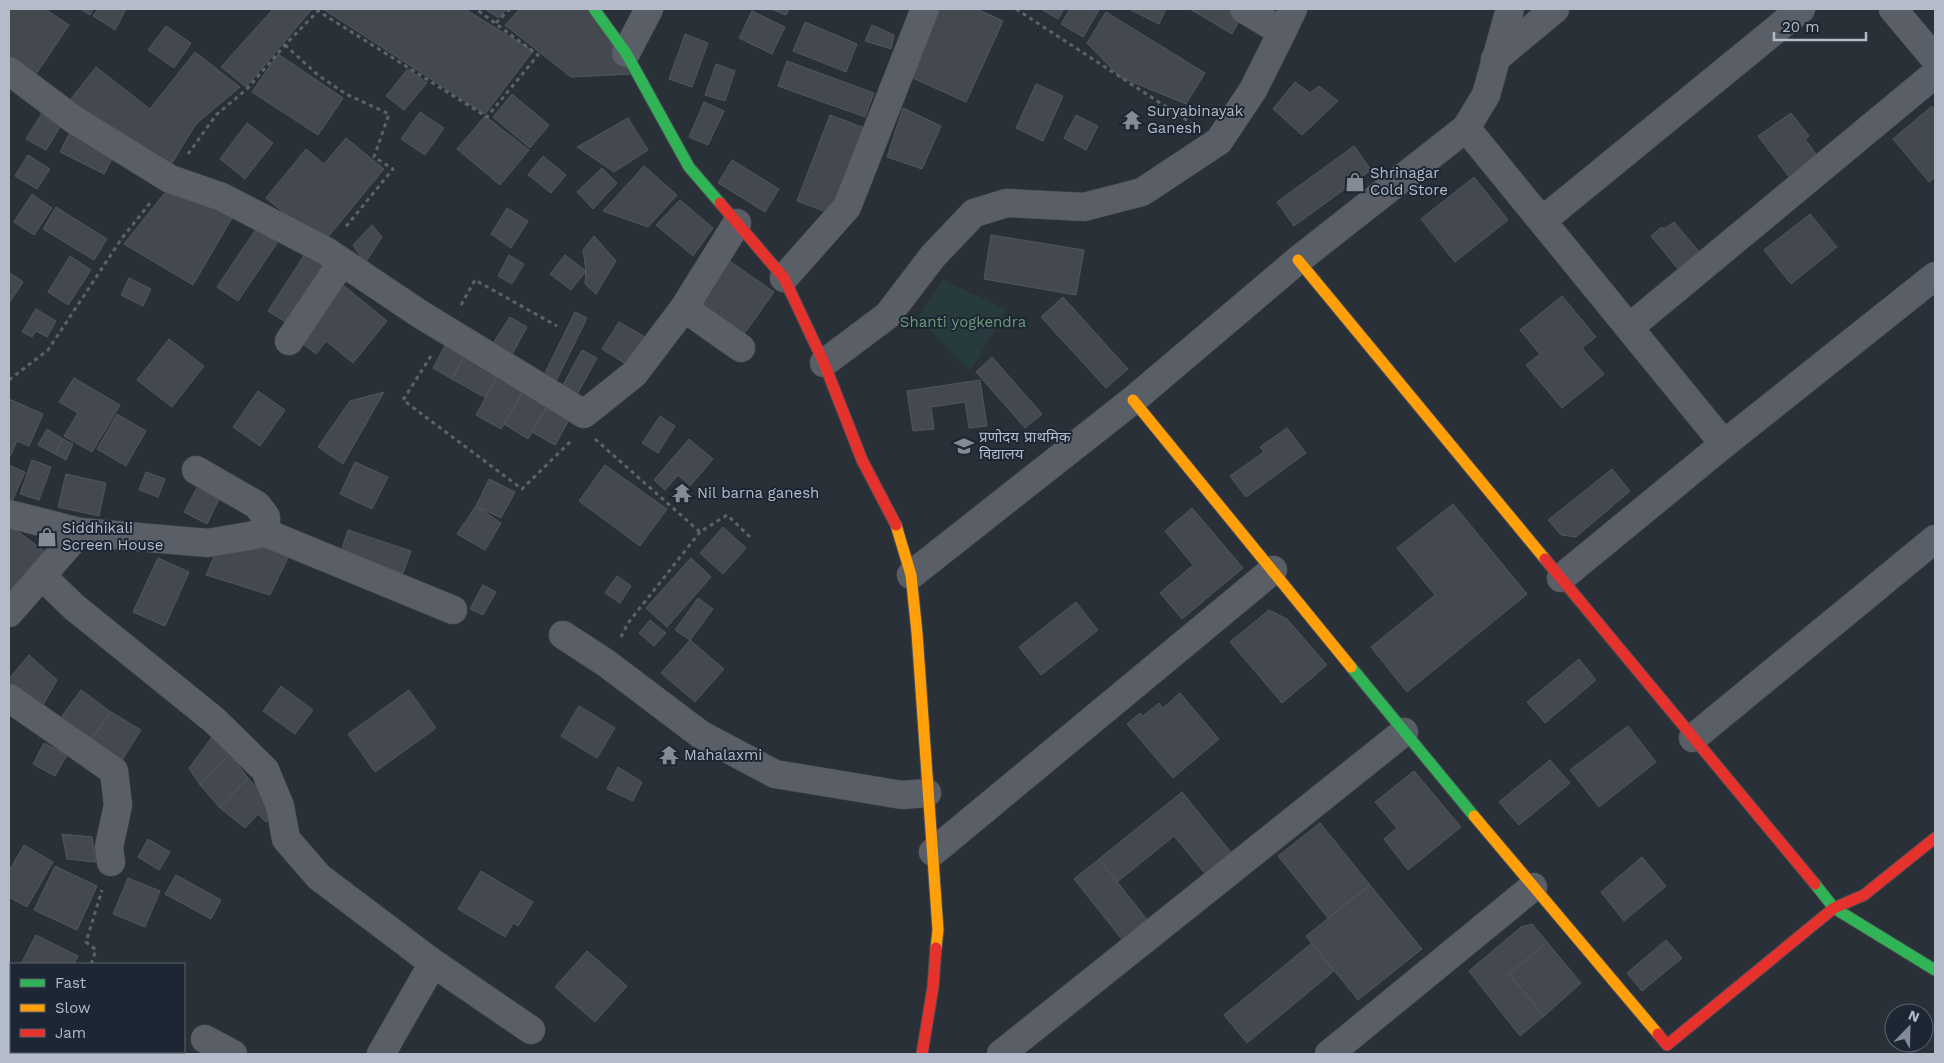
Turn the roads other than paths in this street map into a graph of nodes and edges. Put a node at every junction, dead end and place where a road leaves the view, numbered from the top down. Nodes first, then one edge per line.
1 (594, 9) edge
2 (649, 9) edge
3 (925, 9) edge
4 (1244, 9) edge
5 (1510, 9) edge
6 (1555, 9) edge
7 (1801, 9) edge
8 (1893, 9) edge
9 (1287, 20) edge
10 (626, 53) junction
11 (1495, 59) junction
12 (1935, 59) edge
13 (9, 71) edge
14 (1935, 74) edge
15 (1466, 128) junction
16 (1543, 220) junction
17 (738, 223) junction
18 (334, 256) junction
19 (1298, 260) junction
20 (1935, 276) edge
21 (784, 278) junction
22 (684, 308) junction
23 (1630, 327) junction
24 (289, 341) dead end
25 (741, 348) dead end
26 (824, 363) junction
27 (1133, 400) junction
28 (1724, 444) junction
29 (196, 470) dead end
30 (9, 514) edge
31 (80, 532) junction
32 (266, 534) junction
33 (1935, 539) edge
34 (1273, 570) junction
35 (911, 575) junction
36 (42, 576) junction
37 (1561, 578) junction
38 (453, 610) dead end
39 (9, 613) edge
40 (563, 635) dead end
41 (9, 698) edge
42 (1404, 732) junction
43 (1693, 738) junction
44 (928, 793) junction
45 (1935, 838) edge
46 (933, 852) junction
47 (111, 862) road end
48 (1534, 886) junction
49 (1834, 908) junction
50 (433, 963) junction
51 (1935, 970) edge
52 (531, 1030) dead end
53 (205, 1039) dead end
54 (1662, 1050) edge
55 (233, 1054) edge
56 (381, 1054) edge
57 (922, 1054) edge
58 (1001, 1054) edge
59 (1329, 1054) edge

1 - 10 street
2 - 10 street
3 - 21 street
4 - 9 street
5 - 11 street
6 - 11 street
7 - 16 street
8 - 12 street
9 - 26 street
10 - 17 street
11 - 15 street
13 - 18 street
14 - 23 street
15 - 16 street
15 - 19 street
16 - 23 street
17 - 21 street
17 - 22 street
18 - 22 street
18 - 24 street
19 - 27 street
19 - 37 street
20 - 28 street
21 - 26 street
22 - 25 street
23 - 28 street
26 - 35 street
27 - 34 street
27 - 35 street
28 - 37 street
29 - 32 street
30 - 31 street
31 - 32 street
31 - 36 street
32 - 38 street
33 - 43 street
34 - 42 street
34 - 46 street
35 - 44 street
36 - 39 street
36 - 50 street
37 - 43 street
40 - 44 street
41 - 47 street
42 - 48 street
42 - 58 street
43 - 49 street
44 - 46 street
45 - 49 street
46 - 57 street
48 - 54 street
48 - 59 street
49 - 51 street
49 - 54 street
50 - 52 street
50 - 56 street
53 - 55 street

